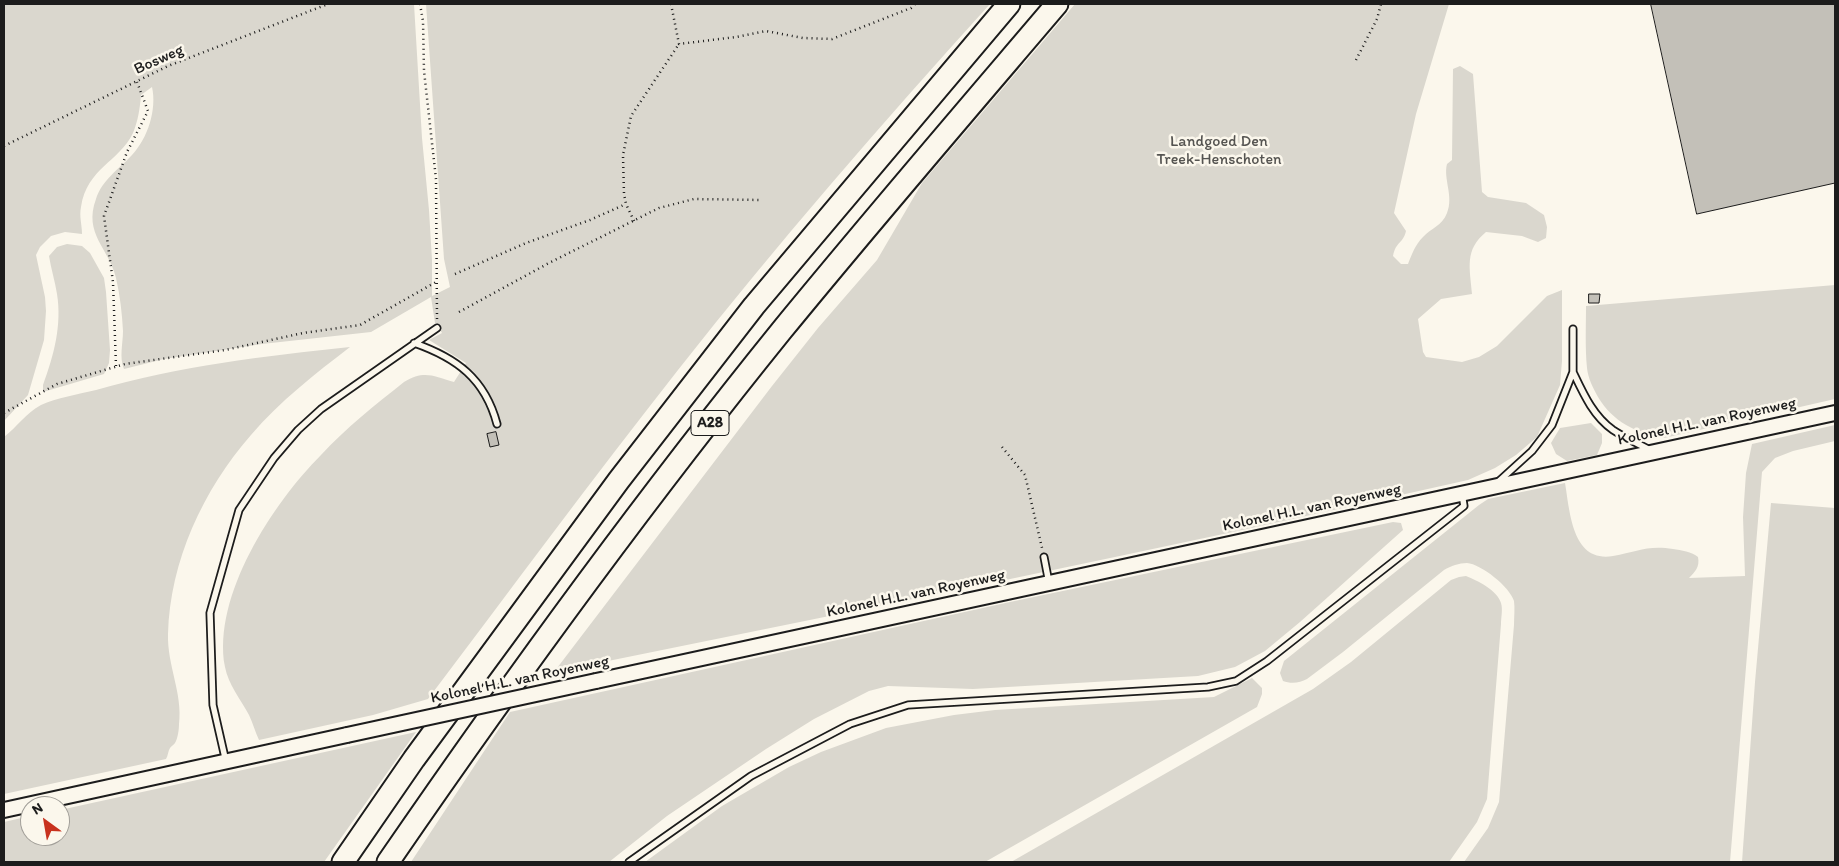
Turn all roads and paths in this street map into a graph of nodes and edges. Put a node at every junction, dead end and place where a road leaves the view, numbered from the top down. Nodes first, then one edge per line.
1 (328, 4) edge
2 (420, 4) edge
3 (671, 4) edge
4 (915, 4) edge
5 (1009, 4) edge
6 (1057, 4) edge
7 (1381, 4) edge
8 (679, 44) junction
9 (1356, 60) dead end
10 (137, 82) junction
11 (4, 146) edge
12 (761, 200) dead end
13 (626, 204) junction
14 (634, 220) junction
15 (455, 274) dead end
16 (436, 282) junction
17 (459, 312) dead end
18 (437, 328) joint
19 (1573, 330) dead end
20 (414, 342) junction
21 (116, 366) junction
22 (1573, 372) junction
23 (4, 413) edge
24 (1835, 413) edge
25 (497, 424) dead end
26 (1002, 446) dead end
27 (1654, 452) junction
28 (1493, 487) junction
29 (1462, 494) junction
30 (1044, 557) joint
31 (1049, 583) junction
32 (226, 762) junction
33 (4, 810) edge
34 (343, 862) edge
35 (388, 862) edge
36 (629, 862) edge

1 - 10 path, Bosweg
2 - 16 path
3 - 8 path
4 - 8 path
5 - 34 highway, A28
6 - 35 highway, A28
7 - 9 path
8 - 13 path
10 - 11 path, Bosweg
10 - 21 path
12 - 14 path
13 - 14 path
13 - 15 path
14 - 17 path
16 - 18 path
16 - 21 path
18 - 20 lane
19 - 22 lane
20 - 25 lane
20 - 32 lane
21 - 23 path
22 - 27 lane
22 - 28 lane
24 - 27 street, Kolonel H.L. van Royenweg
26 - 30 path
27 - 28 street, Kolonel H.L. van Royenweg
28 - 29 street, Kolonel H.L. van Royenweg
29 - 31 street, Kolonel H.L. van Royenweg
29 - 36 lane
30 - 31 lane
31 - 32 street, Kolonel H.L. van Royenweg, bridge
32 - 33 street, Kolonel H.L. van Royenweg

